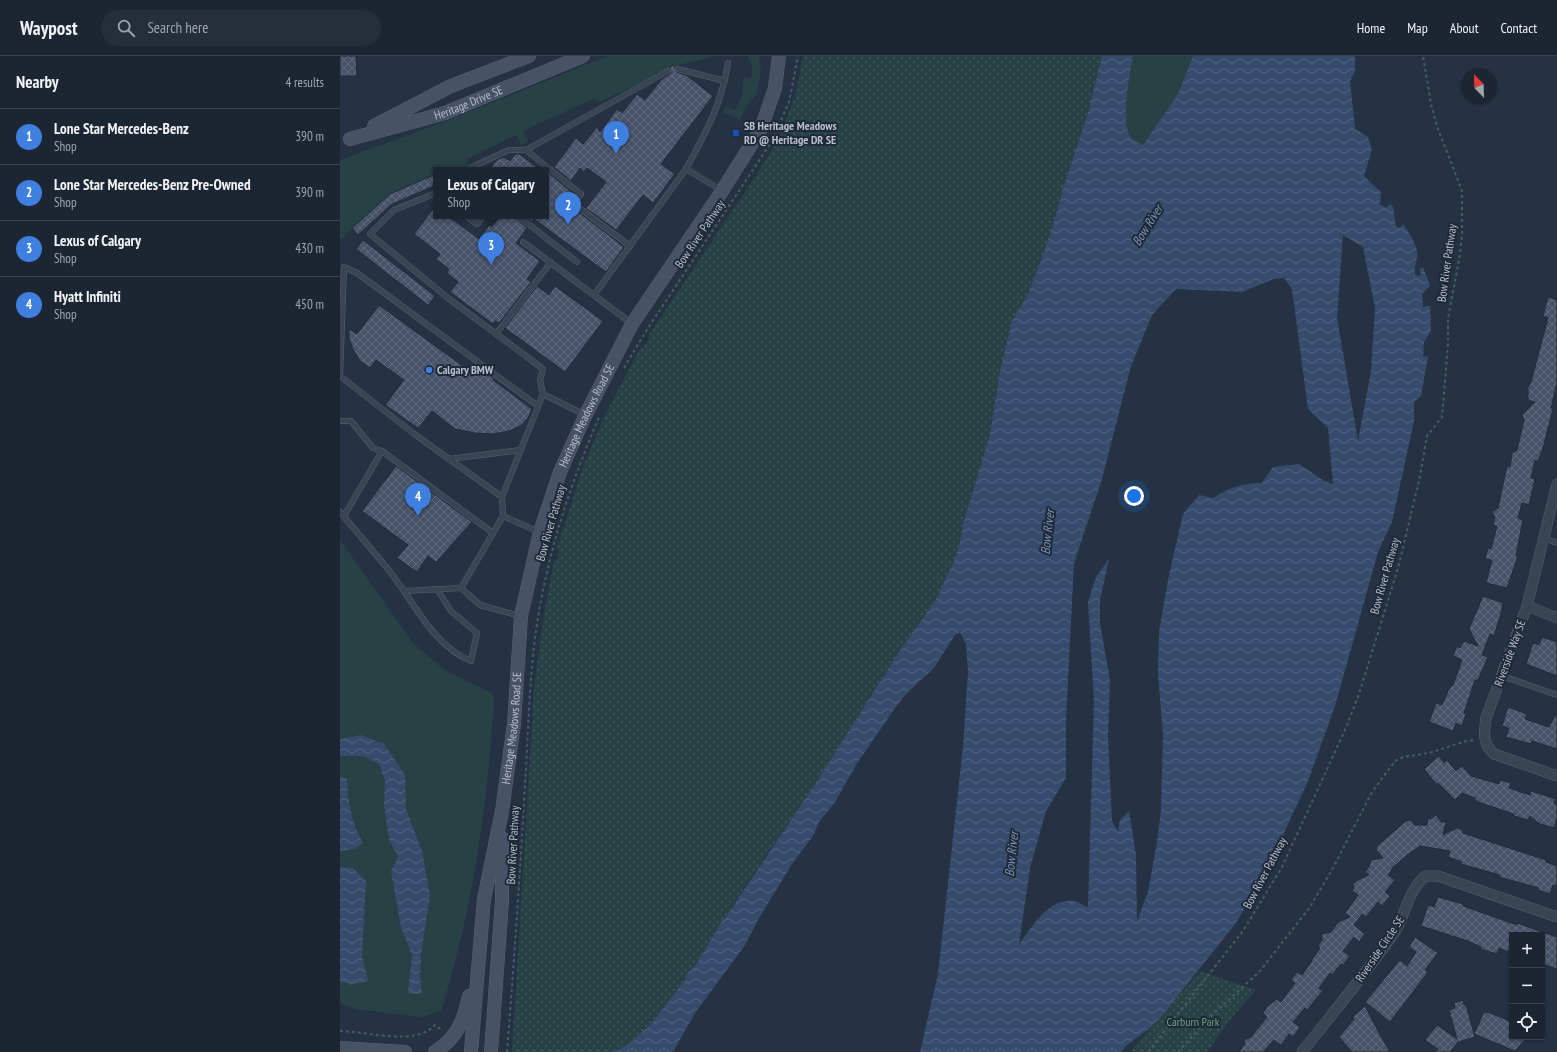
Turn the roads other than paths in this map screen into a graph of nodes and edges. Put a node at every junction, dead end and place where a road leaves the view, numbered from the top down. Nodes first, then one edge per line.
1 (529, 56) edge
2 (583, 56) edge
3 (778, 57) edge
4 (728, 63) dead end
5 (678, 69) dead end
6 (668, 71) dead end
7 (725, 81) junction
8 (345, 141) edge
9 (526, 150) junction
10 (472, 167) edge
11 (547, 167) edge
12 (549, 168) edge
13 (686, 169) junction
14 (722, 191) junction
15 (433, 194) edge
16 (470, 219) edge
17 (482, 219) edge
18 (522, 219) edge
19 (524, 242) dead end
20 (630, 246) junction
21 (551, 262) junction
22 (577, 262) dead end
23 (594, 295) junction
24 (632, 324) junction
25 (496, 334) junction
26 (543, 394) junction
27 (538, 406) junction
28 (585, 416) junction
29 (340, 421) edge
30 (521, 450) junction
31 (382, 451) junction
32 (449, 459) junction
33 (1557, 484) edge
34 (502, 497) junction
35 (342, 514) edge
36 (503, 516) junction
37 (540, 532) junction
38 (493, 533) junction
39 (1544, 538) junction
40 (1557, 543) edge
41 (460, 588) junction
42 (437, 589) junction
43 (404, 591) junction
44 (1527, 606) junction
45 (521, 616) junction
46 (1557, 618) edge
47 (1502, 676) junction
48 (1557, 694) edge
49 (1557, 776) edge
50 (502, 811) junction
51 (1557, 917) edge
52 (479, 961) junction
53 (340, 1048) edge
54 (405, 1052) edge
55 (435, 1052) edge
56 (471, 1052) edge
57 (491, 1052) edge
58 (1302, 1052) edge

1 - 8 main road, Heritage Drive SE
2 - 8 main road, Heritage Drive SE
3 - 14 main road, Heritage Meadows Road SE
4 - 7 lane
5 - 7 lane
6 - 9 lane
7 - 13 lane
9 - 10 lane
9 - 11 lane
12 - 20 lane
13 - 14 lane
13 - 20 lane
14 - 24 main road, Heritage Meadows Road SE
15 - 25 lane
16 - 17 lane
18 - 22 lane
19 - 21 lane
20 - 23 lane
21 - 23 lane
21 - 25 lane
23 - 24 lane
24 - 28 main road, Heritage Meadows Road SE
25 - 26 lane
26 - 27 lane
26 - 28 lane
27 - 30 lane
27 - 32 lane
28 - 37 main road, Heritage Meadows Road SE
29 - 31 lane
30 - 32 lane
30 - 34 lane
31 - 35 lane
31 - 38 lane
32 - 34 lane
33 - 39 street, Riverside Way SE
34 - 36 lane
35 - 43 lane
36 - 37 lane
36 - 38 lane
37 - 45 main road, Heritage Meadows Road SE
38 - 41 lane
39 - 40 lane
39 - 44 street, Riverside Way SE
41 - 42 lane
41 - 45 lane
42 - 43 lane
42 - 43 lane
44 - 46 street
44 - 47 street, Riverside Way SE
45 - 50 main road, Heritage Meadows Road SE
47 - 48 lane
47 - 49 street, Riverside Way SE
50 - 52 main road, Heritage Meadows Road SE
50 - 57 main road, Heritage Meadows Road SE
51 - 58 street, Riverside Circle SE
52 - 55 main road
52 - 56 main road, Heritage Meadows Road SE
53 - 54 main road

